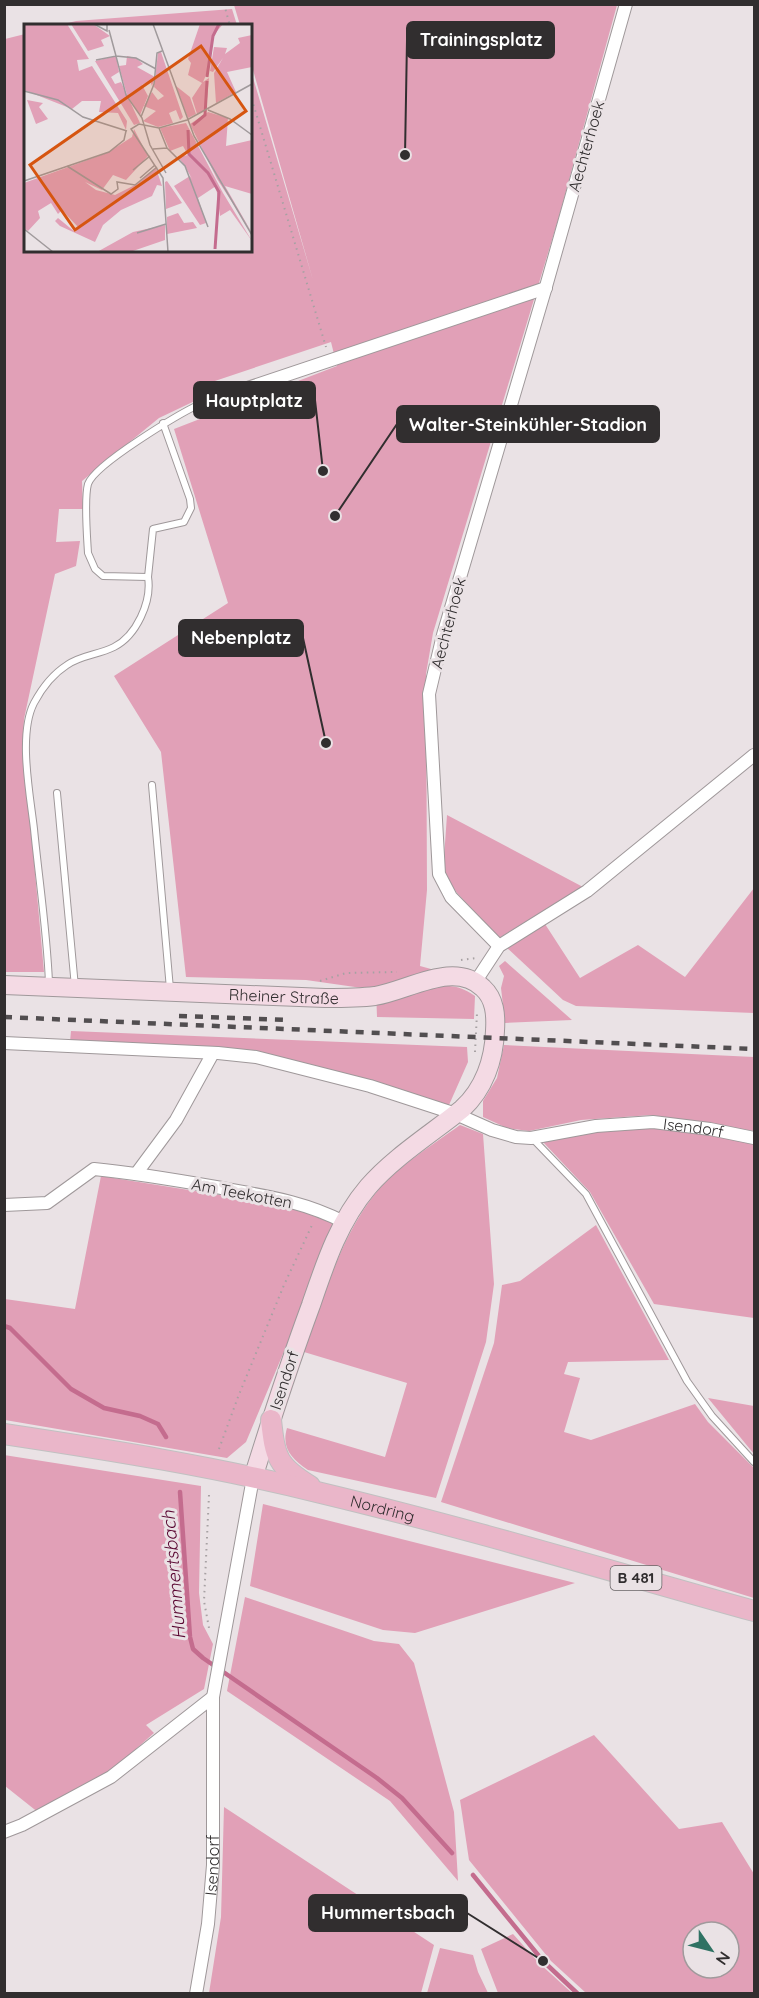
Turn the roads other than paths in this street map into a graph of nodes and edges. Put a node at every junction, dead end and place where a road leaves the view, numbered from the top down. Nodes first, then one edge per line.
1 (626, 4) edge
2 (546, 288) junction
3 (200, 404) joint
4 (163, 423) junction
5 (148, 578) junction
6 (754, 755) edge
7 (152, 785) dead end
8 (57, 793) dead end
9 (498, 946) junction
10 (476, 981) junction
11 (4, 985) edge
12 (49, 987) junction
13 (75, 988) junction
14 (171, 992) junction
15 (4, 1043) edge
16 (213, 1053) junction
17 (456, 1114) junction
18 (531, 1138) junction
19 (754, 1138) edge
20 (136, 1174) junction
21 (4, 1205) edge
22 (344, 1222) junction
23 (271, 1420) junction
24 (4, 1434) edge
25 (754, 1462) edge
26 (253, 1478) junction
27 (320, 1492) junction
28 (754, 1611) edge
29 (213, 1697) junction
30 (4, 1832) edge
31 (196, 1994) edge

1 - 2 street, Aechterhoek
2 - 3 street
2 - 9 street, Aechterhoek
3 - 4 lane
4 - 5 lane
4 - 5 lane
5 - 12 lane
6 - 9 street
7 - 14 lane
8 - 13 lane
9 - 10 street
10 - 14 street, Rheiner Straße
10 - 17 street, Isendorf
11 - 12 street, Rheiner Straße
12 - 13 street, Rheiner Straße
13 - 14 street, Rheiner Straße
15 - 16 street
16 - 17 street
16 - 20 street
17 - 18 street, Isendorf
17 - 22 street, Isendorf
18 - 19 street, Isendorf
18 - 25 lane
20 - 21 street, Am Teekotten
20 - 22 street, Am Teekotten
22 - 23 street, Isendorf
23 - 26 street, Isendorf
23 - 27 main road
24 - 26 main road, Nordring / B 481
26 - 27 main road, Nordring / B 481
26 - 29 street, Isendorf
27 - 28 main road, Nordring / B 481
29 - 30 street
29 - 31 street, Isendorf

